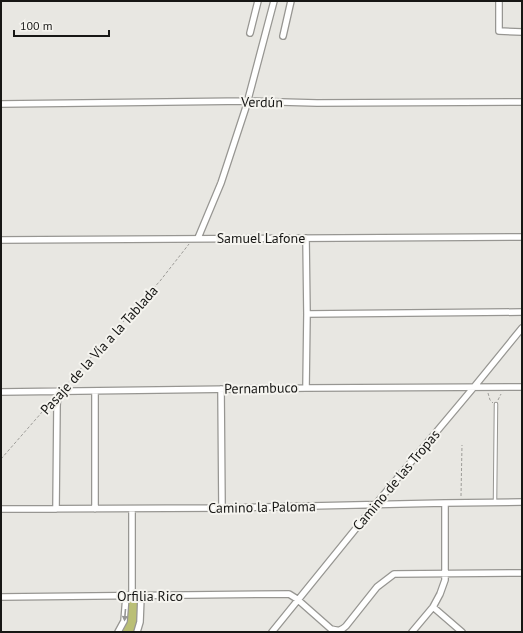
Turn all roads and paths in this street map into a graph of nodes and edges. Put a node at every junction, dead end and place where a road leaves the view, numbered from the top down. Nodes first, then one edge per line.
1 (258, 1) edge
2 (274, 1) edge
3 (291, 1) edge
4 (499, 1) edge
5 (522, 32) edge
6 (250, 34) dead end
7 (283, 36) dead end
8 (248, 101) junction
9 (522, 102) edge
10 (1, 104) edge
11 (522, 237) edge
12 (196, 238) junction
13 (306, 238) junction
14 (1, 240) edge
15 (522, 312) edge
16 (307, 314) junction
17 (522, 328) edge
18 (474, 387) junction
19 (488, 387) junction
20 (502, 387) junction
21 (522, 387) edge
22 (306, 388) junction
23 (221, 389) junction
24 (58, 391) junction
25 (95, 391) junction
26 (1, 392) edge
27 (496, 404) junction
28 (462, 446) dead end
29 (1, 459) edge
30 (495, 502) junction
31 (522, 502) edge
32 (446, 503) junction
33 (461, 503) junction
34 (374, 505) junction
35 (222, 508) junction
36 (1, 509) edge
37 (56, 509) junction
38 (95, 509) junction
39 (132, 509) junction
40 (445, 573) junction
41 (522, 573) edge
42 (129, 596) junction
43 (141, 596) junction
44 (1, 597) edge
45 (298, 599) junction
46 (433, 607) junction
47 (118, 632) edge
48 (137, 632) edge
49 (272, 632) edge
50 (412, 632) edge
51 (462, 632) edge

1 - 6 street
2 - 8 street
3 - 7 street
4 - 5 street
8 - 9 street, Verdún
8 - 10 street, Verdún
8 - 12 street
11 - 13 street, Samuel Lafone
12 - 13 street, Samuel Lafone
12 - 14 street, Samuel Lafone
12 - 24 path, Pasaje de la Vía a la Tablada
13 - 16 street
15 - 16 street
16 - 22 street
17 - 18 street, Camino de las Tropas
18 - 19 street, Pernambuco
18 - 22 street, Pernambuco
18 - 34 street, Camino de las Tropas
19 - 20 street, Pernambuco
19 - 27 path
20 - 21 street, Pernambuco
20 - 27 path
22 - 23 street, Pernambuco
23 - 25 street, Pernambuco
23 - 35 street
24 - 25 street, Pernambuco
24 - 26 street, Pernambuco
24 - 29 path, Pasaje de la Vía a la Tablada
24 - 37 street
25 - 38 street
27 - 30 lane
28 - 33 path
30 - 31 street, Camino la Paloma
30 - 33 street, Camino la Paloma
32 - 33 street, Camino la Paloma
32 - 34 street, Camino la Paloma
32 - 40 street
34 - 35 street, Camino la Paloma
34 - 45 street, Camino de las Tropas
35 - 39 street, Camino la Paloma
36 - 37 street, Camino la Paloma
37 - 38 street, Camino la Paloma
38 - 39 street, Camino la Paloma
39 - 42 street
40 - 41 street
40 - 45 street
40 - 46 street
42 - 43 street, Orfilia Rico
42 - 44 street, Orfilia Rico
42 -> 47 street
43 - 45 street, Orfilia Rico
43 - 48 street
45 - 49 street, Camino de las Tropas
46 - 50 street
46 - 51 street

